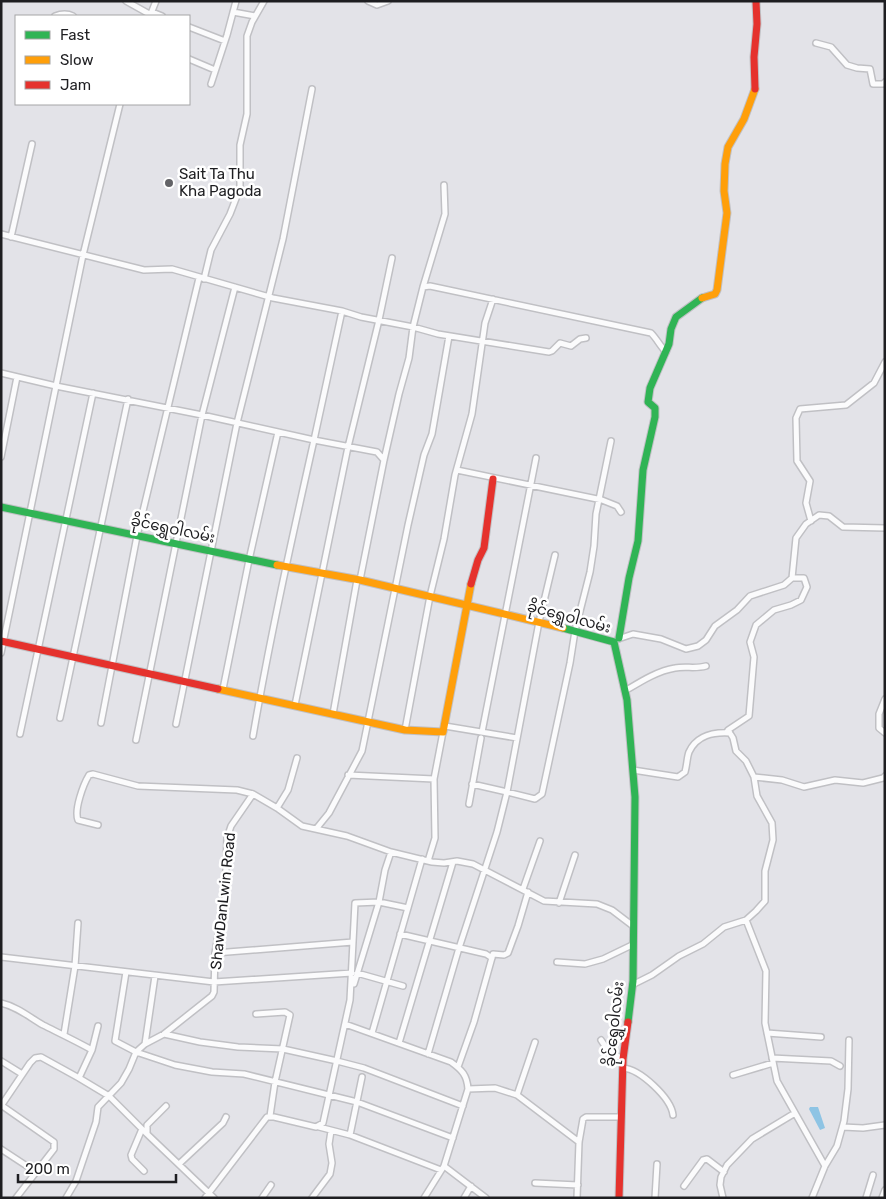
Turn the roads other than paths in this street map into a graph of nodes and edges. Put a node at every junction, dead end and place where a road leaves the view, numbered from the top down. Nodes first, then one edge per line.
1 (126, 1) edge
2 (156, 1) edge
3 (236, 1) edge
4 (264, 1) edge
5 (368, 1) edge
6 (388, 1) edge
7 (756, 1) edge
8 (233, 12) junction
9 (151, 14) edge
10 (57, 15) edge
11 (71, 15) edge
12 (255, 16) junction
13 (190, 27) edge
14 (225, 41) junction
15 (816, 44) dead end
16 (190, 59) edge
17 (215, 70) junction
18 (885, 82) edge
19 (211, 84) dead end
20 (312, 89) dead end
21 (120, 105) edge
22 (32, 144) dead end
23 (444, 185) dead end
24 (1, 234) edge
25 (11, 237) junction
26 (83, 255) junction
27 (392, 258) dead end
28 (201, 278) junction
29 (235, 287) junction
30 (423, 287) junction
31 (269, 296) junction
32 (493, 299) junction
33 (342, 311) junction
34 (379, 320) junction
35 (413, 327) junction
36 (449, 336) junction
37 (586, 338) dead end
38 (482, 342) junction
39 (666, 352) junction
40 (885, 362) edge
41 (1, 373) edge
42 (17, 377) junction
43 (56, 386) junction
44 (93, 393) junction
45 (128, 400) junction
46 (167, 408) junction
47 (202, 415) junction
48 (238, 423) junction
49 (278, 432) junction
50 (314, 440) junction
51 (611, 441) dead end
52 (348, 447) junction
53 (1, 457) edge
54 (536, 458) dead end
55 (384, 460) junction
56 (456, 470) junction
57 (493, 479) junction
58 (530, 486) junction
59 (599, 500) junction
60 (1, 508) edge
61 (621, 512) dead end
62 (30, 514) junction
63 (812, 520) junction
64 (66, 521) junction
65 (101, 528) junction
66 (885, 528) edge
67 (137, 536) junction
68 (177, 543) junction
69 (212, 551) junction
70 (555, 555) dead end
71 (249, 560) junction
72 (286, 566) junction
73 (321, 574) junction
74 (793, 578) junction
75 (358, 580) junction
76 (396, 589) junction
77 (430, 596) junction
78 (468, 606) junction
79 (504, 614) junction
80 (540, 622) junction
81 (575, 631) junction
82 (616, 640) junction
83 (2, 642) edge
84 (38, 650) junction
85 (1, 652) edge
86 (73, 657) junction
87 (111, 665) junction
88 (706, 666) dead end
89 (149, 673) junction
90 (186, 681) junction
91 (223, 689) junction
92 (625, 691) junction
93 (260, 697) junction
94 (885, 699) edge
95 (294, 705) junction
96 (333, 714) junction
97 (60, 718) dead end
98 (369, 722) junction
99 (101, 723) dead end
100 (176, 724) dead end
101 (444, 729) junction
102 (405, 730) junction
103 (482, 732) junction
104 (885, 733) edge
105 (20, 734) dead end
106 (730, 734) junction
107 (253, 736) dead end
108 (481, 738) dead end
109 (517, 738) junction
110 (136, 740) dead end
111 (297, 758) dead end
112 (633, 770) junction
113 (348, 775) junction
114 (754, 776) junction
115 (885, 776) edge
116 (434, 779) junction
117 (472, 784) junction
118 (507, 792) junction
119 (252, 794) junction
120 (469, 804) dead end
121 (277, 808) junction
122 (98, 825) dead end
123 (316, 829) junction
124 (540, 841) dead end
125 (391, 852) junction
126 (575, 855) dead end
127 (422, 859) junction
128 (428, 860) junction
129 (453, 862) junction
130 (484, 871) junction
131 (525, 891) junction
132 (379, 902) junction
133 (559, 902) junction
134 (408, 908) junction
135 (746, 920) junction
136 (78, 923) dead end
137 (633, 926) junction
138 (400, 934) junction
139 (429, 941) junction
140 (353, 942) junction
141 (632, 945) junction
142 (459, 948) junction
143 (215, 953) junction
144 (1, 957) edge
145 (492, 958) junction
146 (557, 962) dead end
147 (75, 966) junction
148 (126, 972) junction
149 (354, 973) junction
150 (155, 976) junction
151 (386, 981) junction
152 (214, 982) junction
153 (632, 984) junction
154 (403, 986) dead end
155 (1, 1003) edge
156 (256, 1014) dead end
157 (345, 1024) junction
158 (98, 1026) dead end
159 (372, 1033) junction
160 (767, 1033) junction
161 (64, 1034) junction
162 (164, 1034) junction
163 (821, 1037) dead end
164 (601, 1040) dead end
165 (849, 1040) dead end
166 (535, 1042) dead end
167 (400, 1043) junction
168 (145, 1044) junction
169 (283, 1049) junction
170 (92, 1050) junction
171 (136, 1052) junction
172 (428, 1054) junction
173 (623, 1059) junction
174 (773, 1060) junction
175 (1, 1061) edge
176 (337, 1061) junction
177 (840, 1066) dead end
178 (458, 1067) junction
179 (623, 1068) junction
180 (22, 1074) junction
181 (733, 1075) dead end
182 (362, 1077) dead end
183 (79, 1078) junction
184 (275, 1082) junction
185 (468, 1089) junction
186 (329, 1095) junction
187 (517, 1095) junction
188 (109, 1096) junction
189 (357, 1102) junction
190 (1, 1105) edge
191 (166, 1106) dead end
192 (463, 1106) junction
193 (795, 1113) junction
194 (673, 1115) dead end
195 (270, 1116) junction
196 (226, 1117) dead end
197 (621, 1117) junction
198 (885, 1125) edge
199 (319, 1127) junction
200 (843, 1127) junction
201 (142, 1129) junction
202 (331, 1131) junction
203 (147, 1134) junction
204 (350, 1136) junction
205 (453, 1138) junction
206 (579, 1142) junction
207 (1, 1149) edge
208 (179, 1164) junction
209 (657, 1164) dead end
210 (825, 1166) junction
211 (442, 1168) junction
212 (36, 1172) junction
213 (144, 1172) dead end
214 (724, 1172) junction
215 (873, 1175) dead end
216 (535, 1184) dead end
217 (271, 1185) dead end
218 (578, 1185) junction
219 (471, 1186) junction
220 (684, 1186) dead end
221 (885, 1190) edge
222 (207, 1195) edge
223 (16, 1198) edge
224 (66, 1198) edge
225 (214, 1198) edge
226 (262, 1198) edge
227 (312, 1198) edge
228 (424, 1198) edge
229 (464, 1198) edge
230 (486, 1198) edge
231 (577, 1198) edge
232 (619, 1198) edge
233 (655, 1198) edge
234 (723, 1198) edge
235 (812, 1198) edge
236 (866, 1198) edge
237 (882, 1198) edge

1 - 9 street
2 - 9 street
3 - 8 street
4 - 12 street
5 - 6 street
7 - 39 street
8 - 12 street
8 - 14 street
10 - 11 street
12 - 28 street
13 - 14 street
14 - 17 street
15 - 18 street
16 - 17 street
17 - 19 street
20 - 31 street
21 - 26 street
22 - 25 street
23 - 30 street
24 - 25 street
25 - 26 street
26 - 28 street
26 - 43 street
27 - 34 street
28 - 29 street
28 - 46 street
29 - 31 street
29 - 47 street
30 - 32 street
30 - 35 street
31 - 33 street
31 - 48 street
32 - 38 street
32 - 39 street
33 - 34 street
33 - 50 street
34 - 35 street
34 - 52 street
35 - 36 street
35 - 55 street
36 - 38 street
36 - 76 street
37 - 38 street
38 - 56 street
39 - 82 street
40 - 63 street
41 - 42 street
42 - 43 street
42 - 53 street
43 - 44 street
43 - 62 street
44 - 45 street
44 - 64 street
45 - 46 street
45 - 65 street
46 - 47 street
46 - 67 street
47 - 48 street
47 - 68 street
48 - 49 street
48 - 69 street
49 - 50 street
49 - 71 street
50 - 52 street
50 - 72 street
51 - 59 street
52 - 55 street
52 - 73 street
54 - 58 street
55 - 75 street
56 - 57 street
56 - 77 street
57 - 58 street
57 - 78 street
58 - 59 street
58 - 79 street
59 - 61 street
59 - 81 street
60 - 62 street, ခိုင်ရွှေဝါလမ်း
62 - 64 street, ခိုင်ရွှေဝါလမ်း
62 - 83 street
63 - 66 street
63 - 74 street
64 - 65 street, ခိုင်ရွှေဝါလမ်း
64 - 84 street
65 - 67 street, ခိုင်ရွှေဝါလမ်း
65 - 86 street
67 - 68 street, ခိုင်ရွှေဝါလမ်း
67 - 87 street
68 - 69 street, ခိုင်ရွှေဝါလမ်း
68 - 89 street
69 - 71 street, ခိုင်ရွှေဝါလမ်း
69 - 90 street
70 - 80 street
71 - 72 street, ခိုင်ရွှေဝါလမ်း
71 - 91 street
72 - 73 street, ခိုင်ရွှေဝါလမ်း
72 - 93 street
73 - 75 street, ခိုင်ရွှေဝါလမ်း
73 - 95 street
74 - 82 street
74 - 106 street
75 - 76 street, ခိုင်ရွှေဝါလမ်း
75 - 96 street
76 - 77 street, ခိုင်ရွှေဝါလမ်း
76 - 98 street
77 - 78 street, ခိုင်ရွှေဝါလမ်း
77 - 102 street
78 - 79 street, ခိုင်ရွှေဝါလမ်း
78 - 101 street
79 - 80 street, ခိုင်ရွှေဝါလမ်း
79 - 103 street
80 - 81 street, ခိုင်ရွှေဝါလမ်း
80 - 109 street
81 - 82 street, ခိုင်ရွှေဝါလမ်း
81 - 118 street
82 - 92 street, ခိုင်ရွှေဝါလမ်း
83 - 84 street
83 - 85 street
84 - 86 street
84 - 105 street
86 - 87 street
86 - 97 street
87 - 89 street
87 - 99 street
88 - 92 street
89 - 90 street
89 - 110 street
90 - 91 street
90 - 100 street
91 - 93 street
92 - 112 street, ခိုင်ရွှေဝါလမ်း
93 - 95 street
93 - 107 street
94 - 104 street
95 - 96 street
96 - 98 street
98 - 102 street
98 - 113 street
101 - 102 street
101 - 103 street
101 - 116 street
103 - 109 street
106 - 112 street
106 - 114 street
108 - 117 street
109 - 118 street
111 - 121 street
112 - 137 street, ခိုင်ရွှေဝါလမ်း
113 - 116 street
113 - 123 street
114 - 115 street
114 - 135 street
116 - 128 street
117 - 118 street
117 - 120 street
118 - 130 street
119 - 121 street
119 - 122 street
119 - 143 street, ShawDanLwin Road
121 - 123 street
123 - 125 street
124 - 131 street
125 - 127 street
125 - 132 street
126 - 133 street
127 - 128 street
127 - 134 street
128 - 129 street
129 - 130 street
129 - 139 street
130 - 131 street
130 - 142 street
131 - 133 street
131 - 145 street
132 - 134 street
132 - 140 street
132 - 149 street
133 - 137 street
134 - 138 street
135 - 153 street
135 - 160 street
136 - 147 street
137 - 141 street, ခိုင်ရွှေဝါလမ်း
138 - 139 street
138 - 151 street
139 - 142 street
139 - 167 street
140 - 143 street
140 - 149 street
141 - 146 street
141 - 153 street, ခိုင်ရွှေဝါလမ်း
142 - 145 street
142 - 172 street
143 - 152 street, ShawDanLwin Road
144 - 147 street
145 - 178 street
147 - 148 street
147 - 161 street
148 - 150 street
148 - 171 street
149 - 151 street
149 - 152 street
149 - 157 street
150 - 152 street
150 - 168 street
151 - 154 street
151 - 159 street
152 - 162 street, ShawDanLwin Road
153 - 173 street, ခိုင်ရွှေဝါလမ်း
155 - 161 street
156 - 169 street
157 - 159 street
157 - 176 street
158 - 170 street
159 - 167 street
160 - 163 street
160 - 174 street
161 - 170 street
162 - 168 street, ShawDanLwin Road
162 - 169 street
164 - 173 street
165 - 200 street
166 - 187 street
167 - 172 street
168 - 171 street, ShawDanLwin Road
169 - 176 street
169 - 184 street
170 - 183 street
171 - 184 street
171 - 188 street, ShawDanLwin Road
172 - 178 street
173 - 179 street, ခိုင်ရွှေဝါလမ်း
174 - 177 street
174 - 181 street
174 - 193 street
175 - 180 street
176 - 186 street
176 - 192 street
178 - 185 street
179 - 194 street
179 - 197 street, ခိုင်ရွှေဝါလမ်း
180 - 183 street
180 - 190 street
182 - 189 street
183 - 188 street
184 - 186 street
184 - 195 street
185 - 187 street
185 - 192 street
186 - 189 street
186 - 199 street
187 - 206 street
188 - 201 street
188 - 224 street, ShawDanLwin Road
189 - 204 street
189 - 205 street
190 - 212 street
191 - 203 street
192 - 205 street
193 - 210 street
193 - 214 street
195 - 199 street
195 - 222 street
196 - 208 street
197 - 206 street
197 - 232 street, ခိုင်ရွှေဝါလမ်း
198 - 200 street
199 - 202 street
200 - 210 street
201 - 203 street
201 - 213 street
202 - 204 street
202 - 227 street
203 - 208 street
204 - 211 street
205 - 211 street
206 - 218 street
207 - 212 street
208 - 222 street
209 - 233 street
210 - 235 street
211 - 219 street
211 - 228 street
212 - 223 street
214 - 220 street
214 - 234 street
215 - 236 street
216 - 218 street
217 - 226 street
218 - 231 street
219 - 229 street
219 - 230 street
221 - 237 street
222 - 225 street

